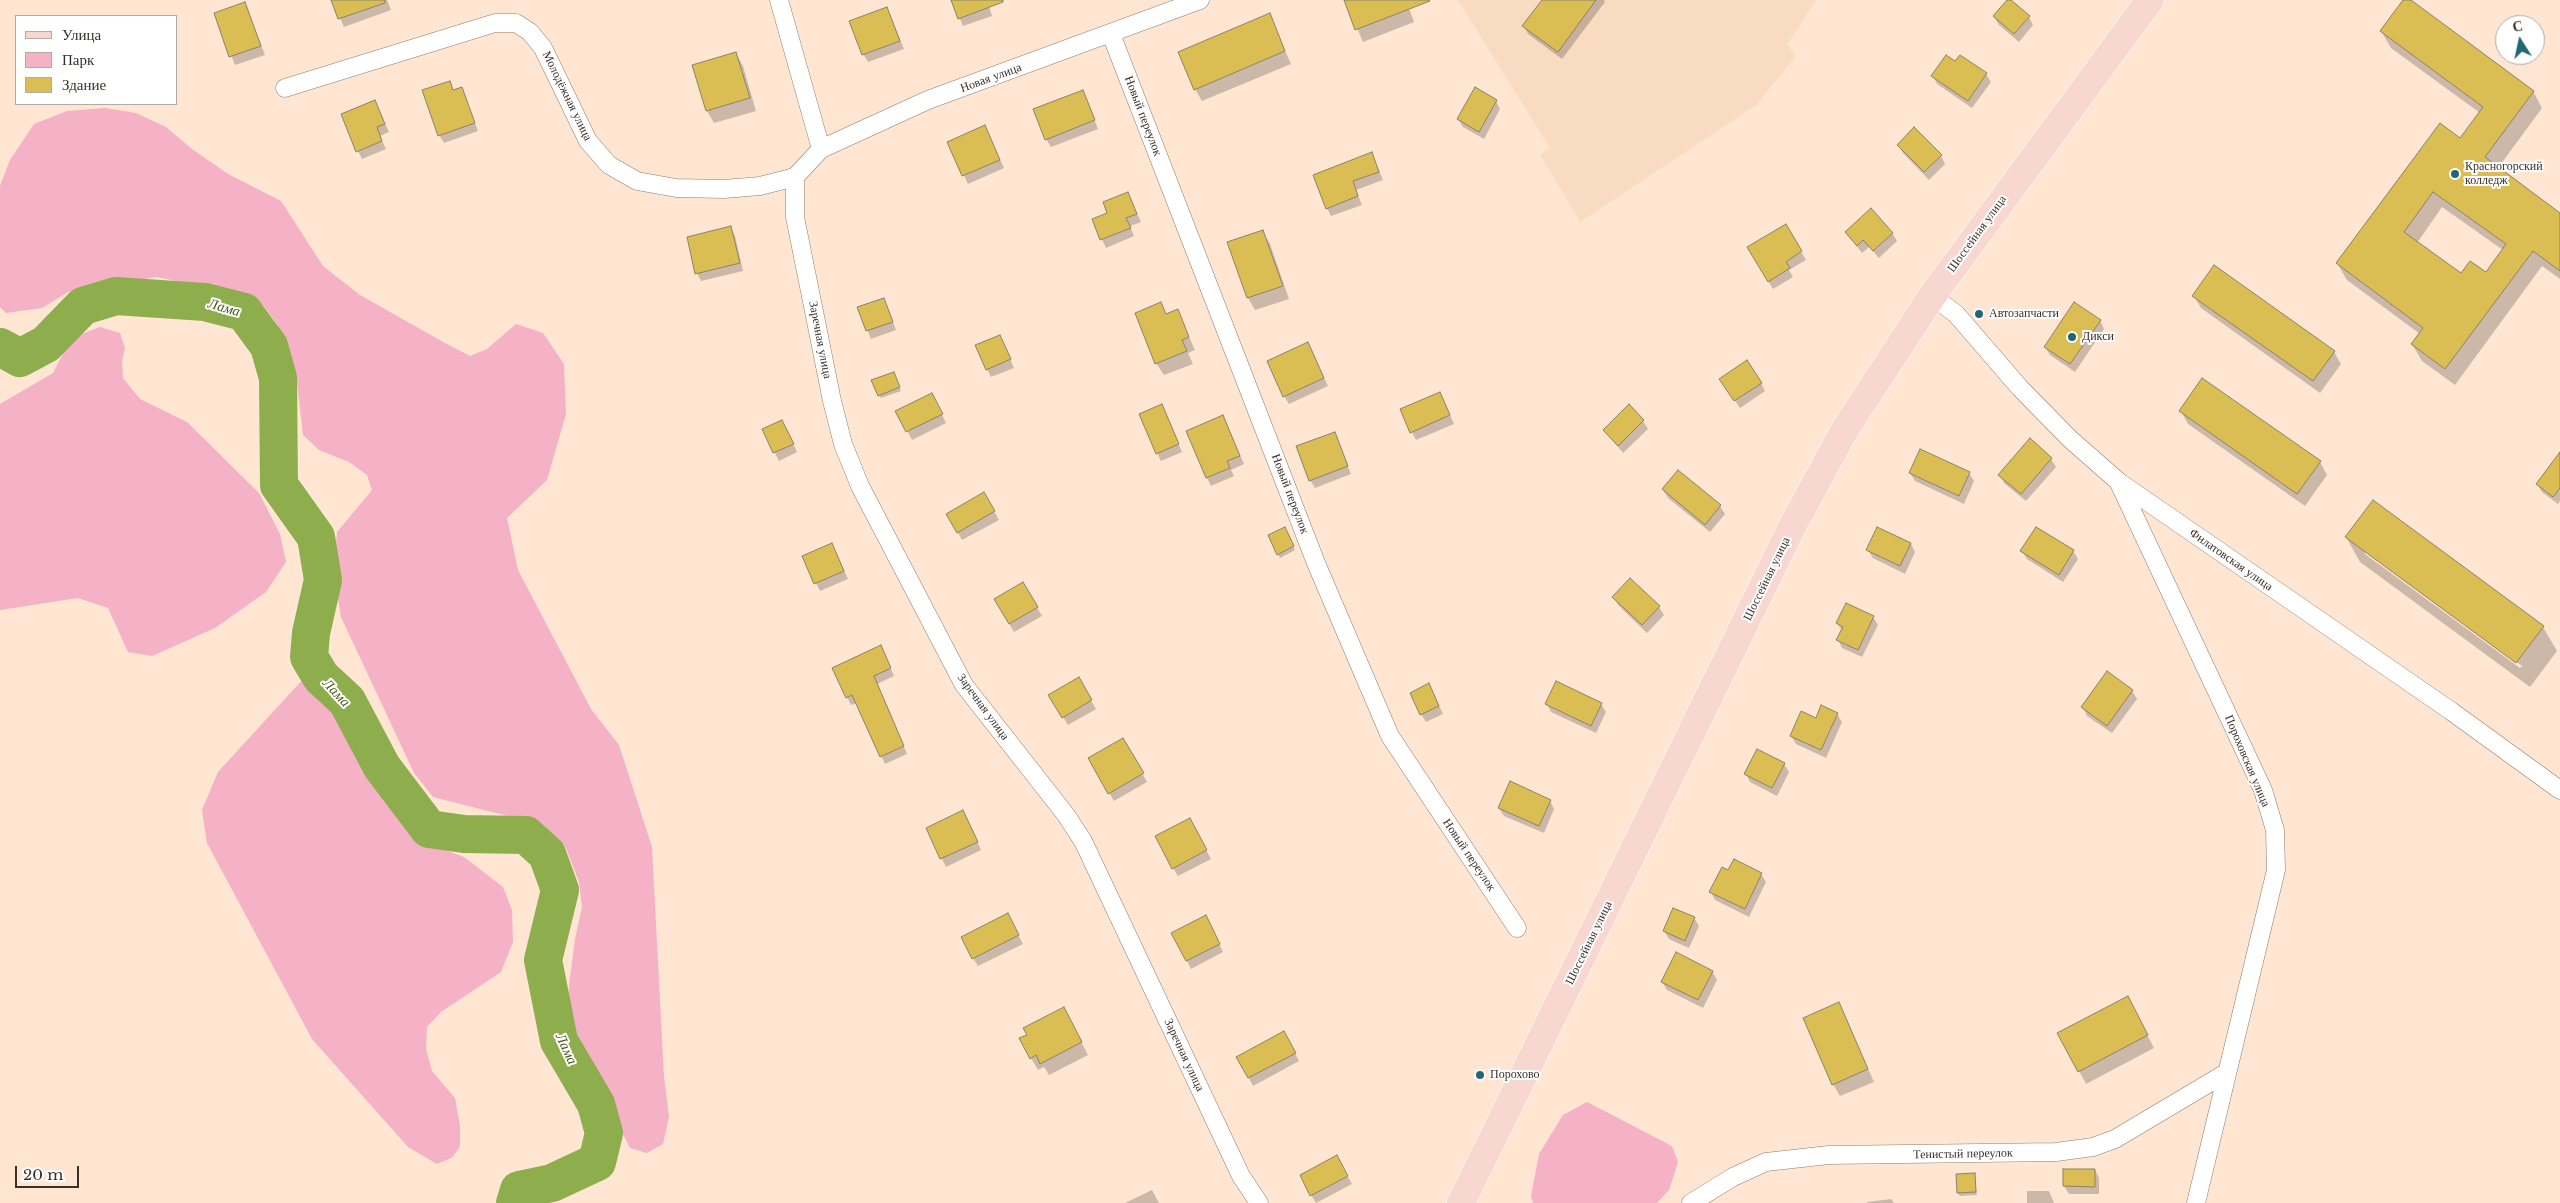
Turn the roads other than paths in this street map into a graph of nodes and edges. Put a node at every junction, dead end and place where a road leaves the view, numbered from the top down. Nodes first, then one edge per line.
1 (779, 0) edge
2 (1200, 0) edge
3 (2150, 0) edge
4 (1111, 34) junction
5 (285, 88) dead end
6 (821, 149) junction
7 (795, 177) junction
8 (1932, 296) junction
9 (2119, 482) junction
10 (2560, 790) edge
11 (1518, 928) dead end
12 (2226, 1074) junction
13 (1258, 1203) edge
14 (1461, 1203) edge
15 (1691, 1203) edge
16 (2196, 1203) edge

1 - 6 street
2 - 4 street, Новая улица
3 - 8 main road, Шоссейная улица
4 - 6 street, Новая улица
4 - 11 street, Новый переулок
5 - 7 street, Молодёжная улица
6 - 7 street, Новая улица
7 - 13 street, Заречная улица
8 - 9 street, Филатовская улица
8 - 14 main road, Шоссейная улица
9 - 10 street, Филатовская улица
9 - 12 street, Пороховская улица
12 - 15 street, Тенистый переулок
12 - 16 street, Пороховская улица

